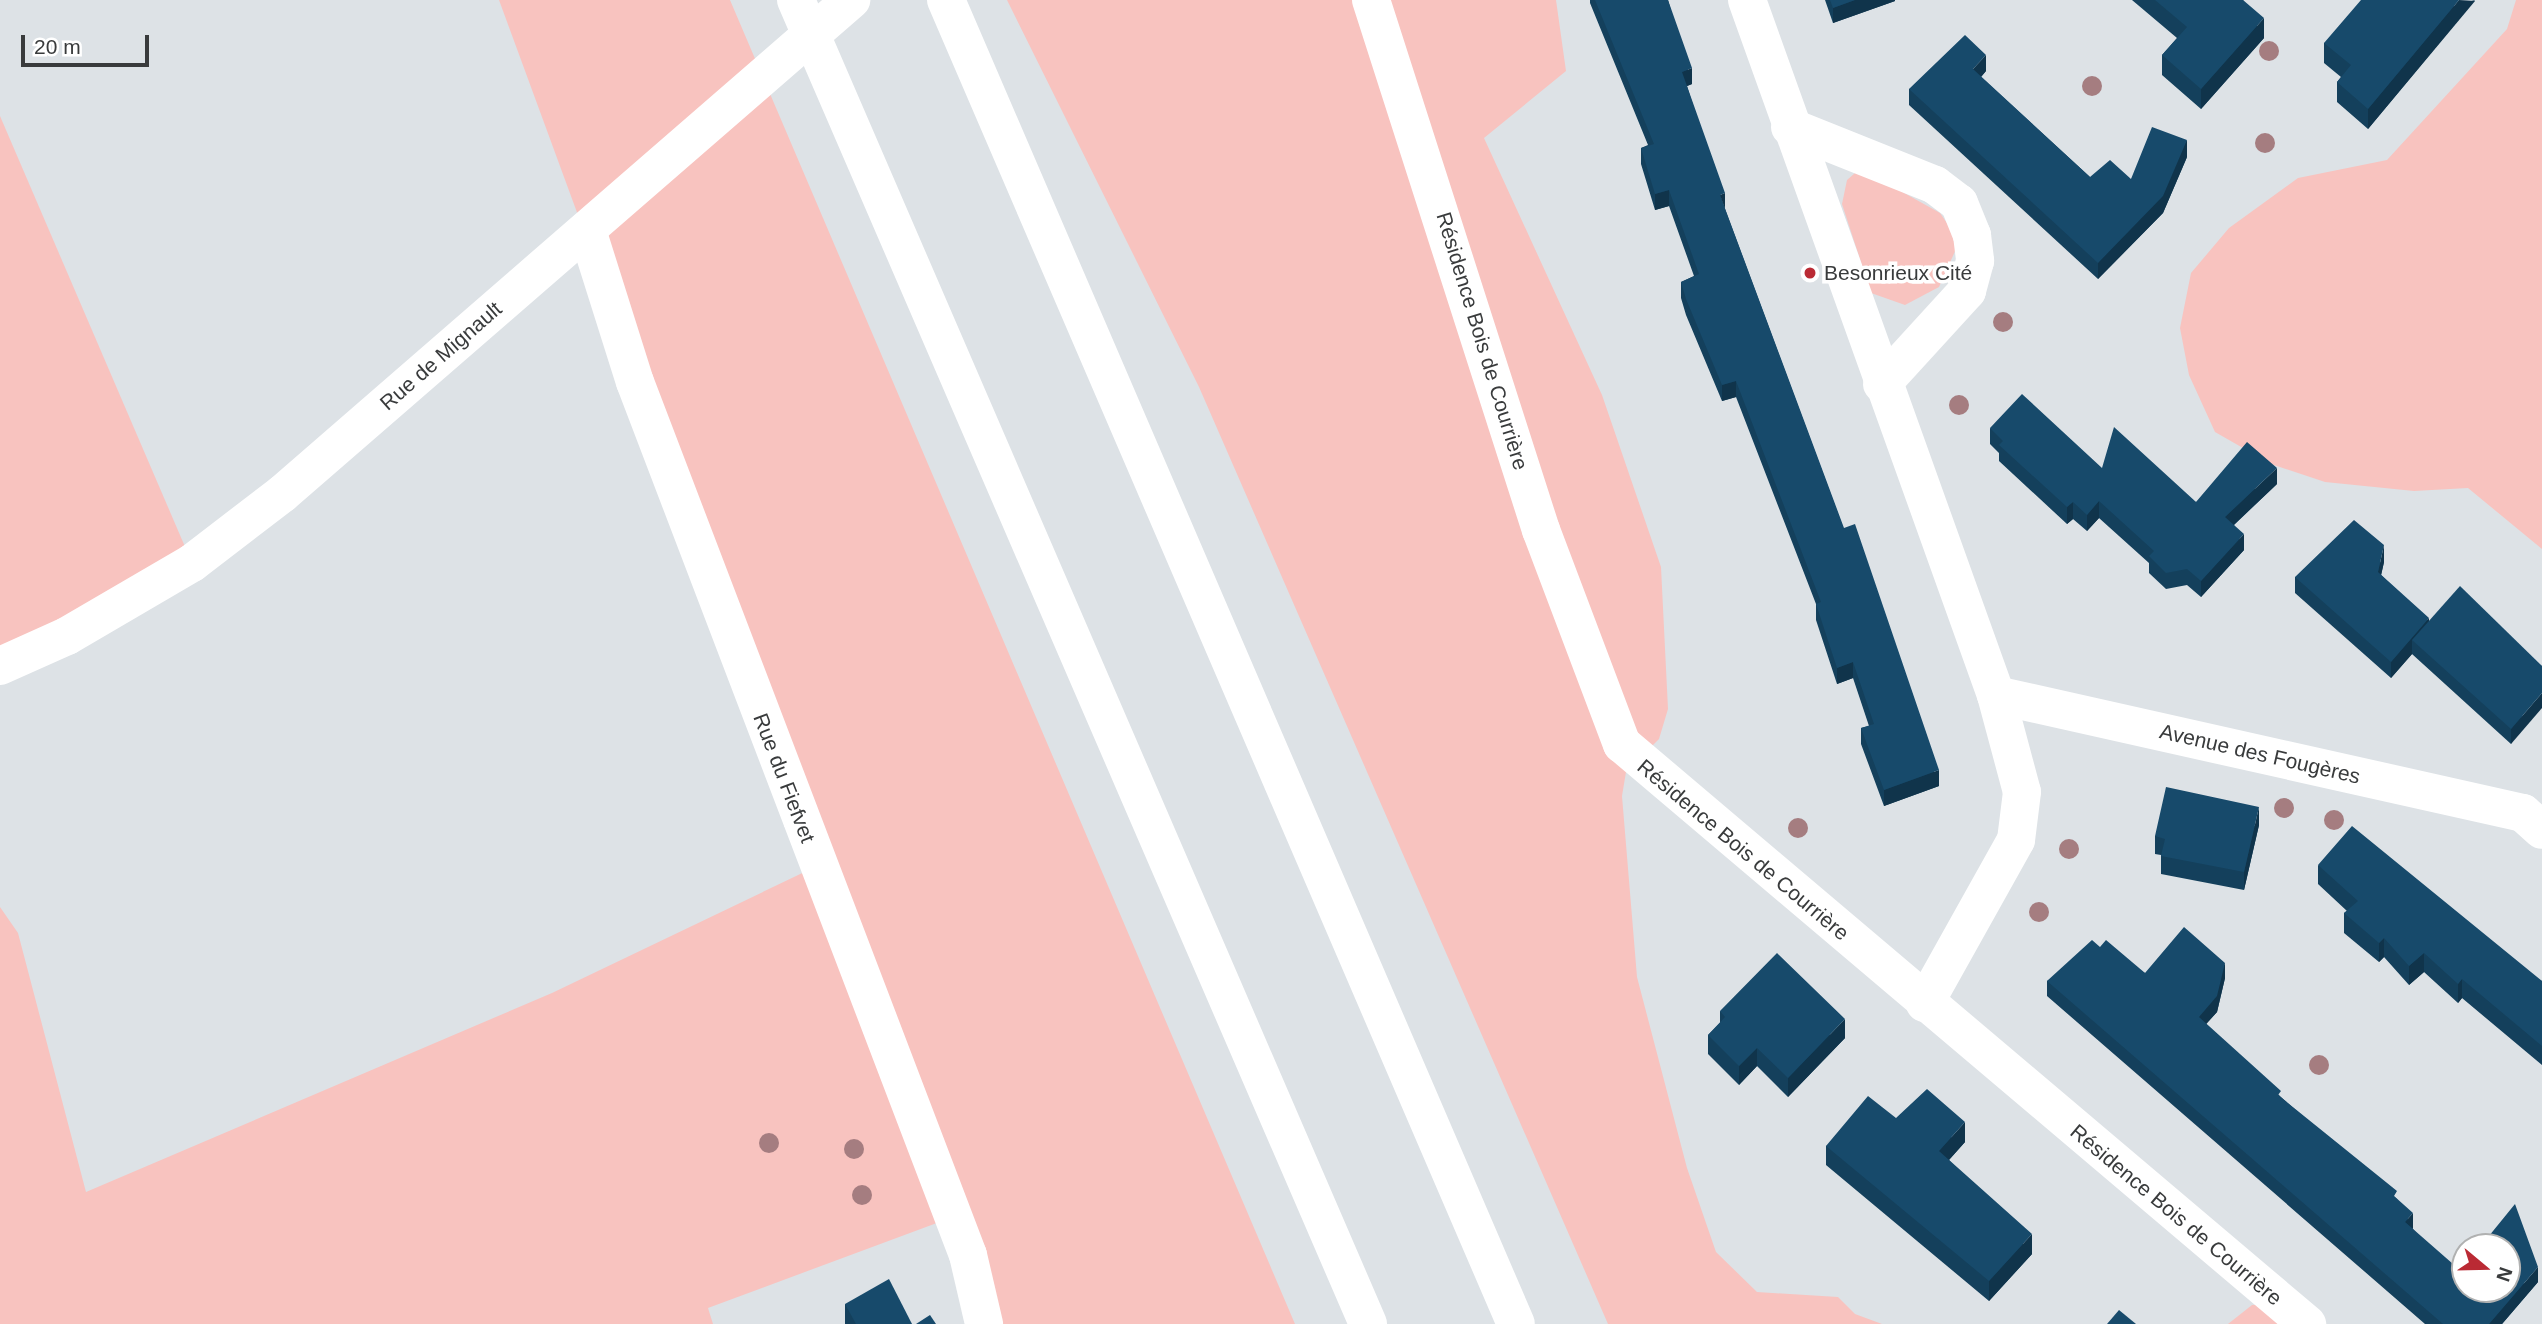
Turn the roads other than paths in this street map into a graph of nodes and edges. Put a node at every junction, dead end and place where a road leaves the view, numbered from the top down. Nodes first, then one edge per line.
1 (796, 0) edge
2 (851, 0) edge
3 (946, 0) edge
4 (1371, 0) edge
5 (1747, 0) edge
6 (1790, 127) junction
7 (587, 230) junction
8 (1882, 384) junction
9 (0, 666) edge
10 (1996, 695) junction
11 (2536, 815) edge
12 (1925, 1003) junction
13 (984, 1324) edge
14 (1368, 1324) edge
15 (1516, 1324) edge
16 (2306, 1324) edge

1 - 14 main road
2 - 7 main road, Rue de Mignault
3 - 15 main road
4 - 12 main road, Résidence Bois de Courrière
5 - 6 main road
6 - 8 main road
6 - 8 main road
7 - 9 main road, Rue de Mignault
7 - 13 main road, Rue du Fiefvet
8 - 10 main road
10 - 11 main road, Avenue des Fougères
10 - 12 main road
12 - 16 main road, Résidence Bois de Courrière

